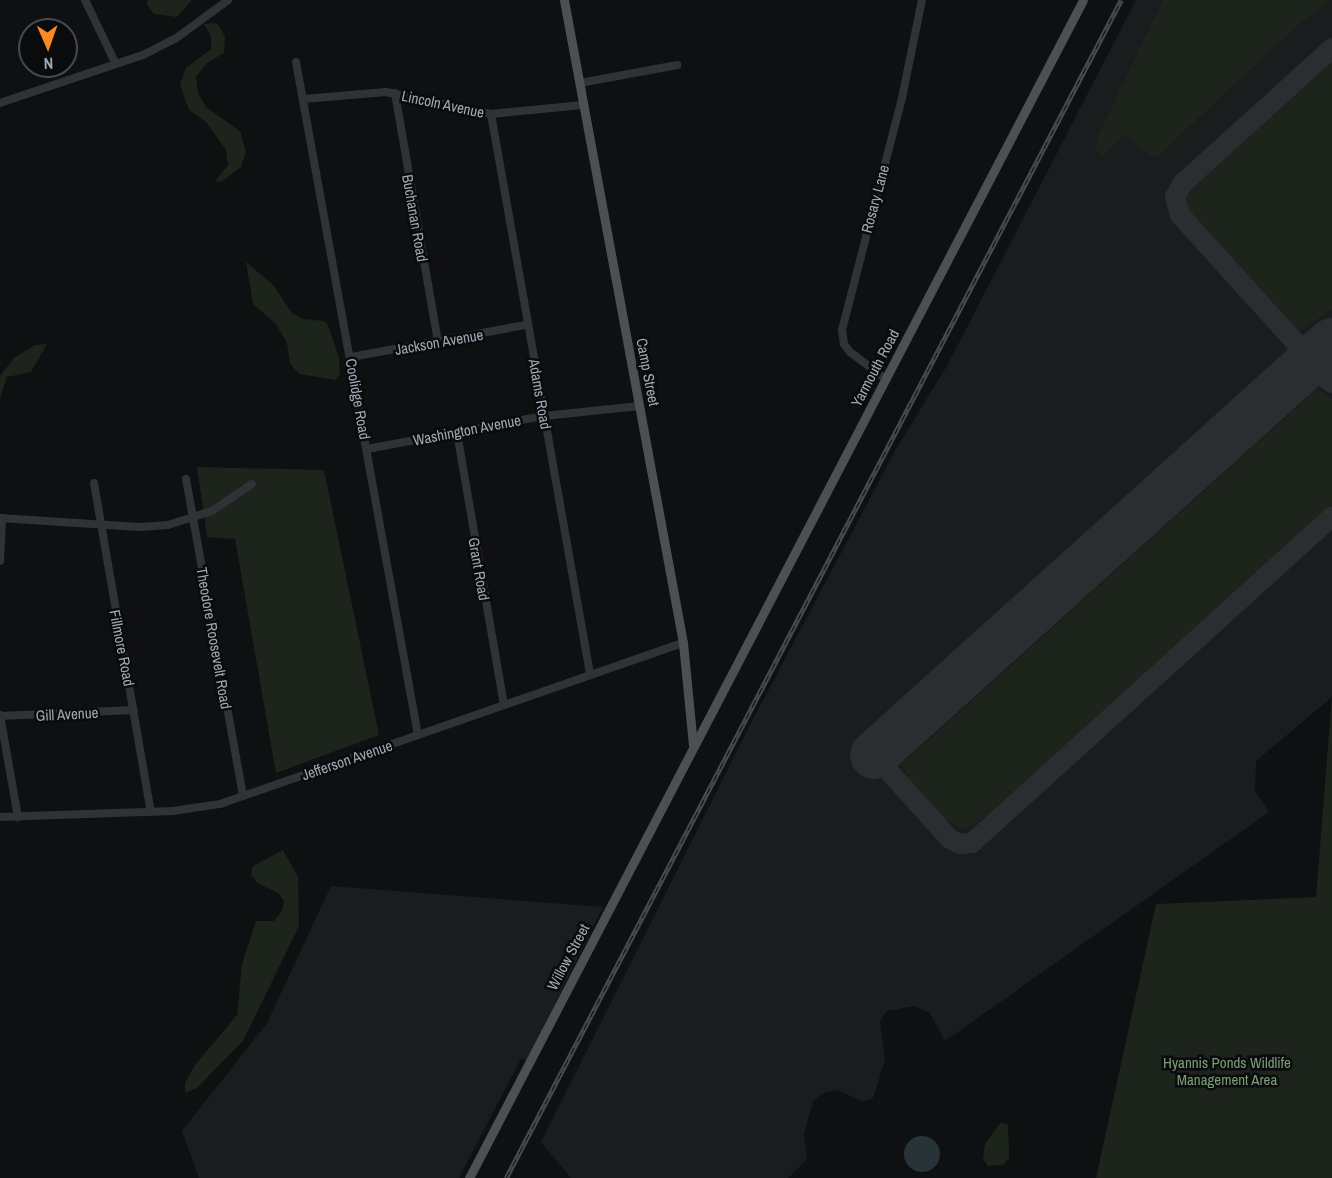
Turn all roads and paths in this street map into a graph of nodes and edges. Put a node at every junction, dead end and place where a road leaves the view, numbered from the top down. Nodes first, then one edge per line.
1 (85, 0) edge
2 (228, 0) edge
3 (564, 0) edge
4 (922, 0) edge
5 (1083, 0) edge
6 (296, 62) dead end
7 (116, 64) junction
8 (677, 65) dead end
9 (580, 83) junction
10 (395, 93) junction
11 (303, 99) junction
12 (0, 103) edge
13 (583, 105) junction
14 (491, 114) junction
15 (526, 325) junction
16 (438, 342) junction
17 (351, 357) junction
18 (886, 379) junction
19 (639, 406) junction
20 (544, 416) junction
21 (457, 433) junction
22 (367, 449) junction
23 (186, 479) dead end
24 (94, 483) dead end
25 (252, 484) dead end
26 (1, 518) edge
27 (192, 520) junction
28 (102, 524) junction
29 (0, 561) edge
30 (683, 643) junction
31 (590, 674) junction
32 (692, 703) junction
33 (504, 704) junction
34 (134, 710) junction
35 (712, 713) junction
36 (0, 715) edge
37 (418, 735) junction
38 (693, 750) junction
39 (243, 796) junction
40 (151, 813) junction
41 (0, 817) edge
42 (18, 817) junction
43 (469, 1178) edge

1 - 7 street
2 - 7 street
3 - 9 main road, Camp Street
4 - 18 street, Rosary Lane
5 - 18 main road, Yarmouth Road
6 - 11 street, Coolidge Road
7 - 12 street
8 - 9 street
9 - 13 main road, Camp Street
10 - 11 street, Lincoln Avenue
10 - 14 street, Lincoln Avenue
10 - 16 street, Buchanan Road
11 - 17 street, Coolidge Road
13 - 14 street, Lincoln Avenue
13 - 19 main road, Camp Street
14 - 15 street, Adams Road
15 - 16 street, Jackson Avenue
15 - 20 street, Adams Road
16 - 17 street, Jackson Avenue
17 - 22 street, Coolidge Road
18 - 35 main road, Yarmouth Road
19 - 20 street, Washington Avenue
19 - 30 main road, Camp Street
20 - 21 street, Washington Avenue
20 - 31 street, Adams Road
21 - 22 street, Washington Avenue
21 - 33 street, Grant Road
22 - 37 street, Coolidge Road
23 - 27 street, Theodore Roosevelt Road
24 - 28 street, Fillmore Road
25 - 27 street
26 - 28 street
26 - 29 street
27 - 28 street
27 - 39 street, Theodore Roosevelt Road
28 - 34 street, Fillmore Road
30 - 31 street, Jefferson Avenue
30 - 32 main road, Camp Street
31 - 33 street, Jefferson Avenue
32 - 35 main road
32 - 38 main road, Camp Street
33 - 37 street, Jefferson Avenue
34 - 36 street, Gill Avenue
34 - 40 street, Fillmore Road
35 - 38 main road, Yarmouth Road
36 - 42 street
37 - 39 street, Jefferson Avenue
38 - 43 main road, Willow Street
39 - 40 street, Jefferson Avenue
40 - 42 street, Jefferson Avenue
41 - 42 street, Jefferson Avenue

